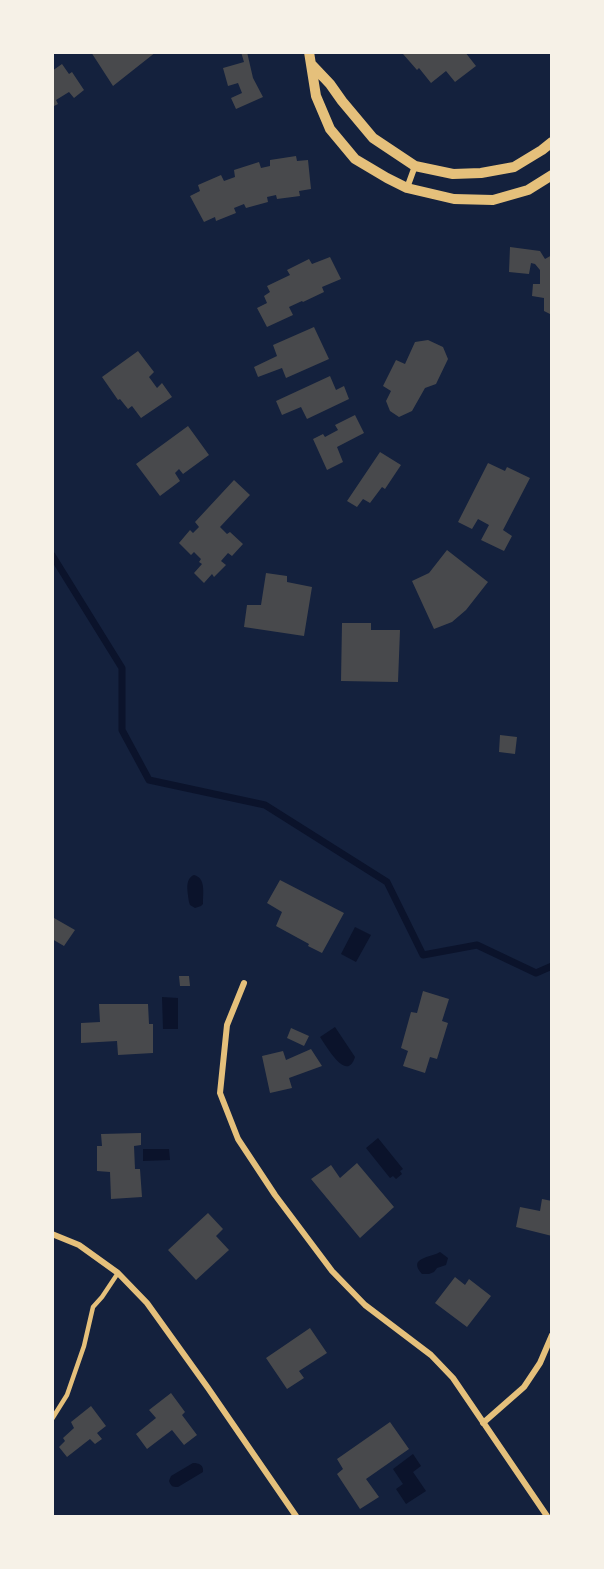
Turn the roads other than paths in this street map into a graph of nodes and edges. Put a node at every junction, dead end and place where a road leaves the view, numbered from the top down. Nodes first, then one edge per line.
1 (309, 52) edge
2 (311, 65) junction
3 (552, 142) edge
4 (416, 166) junction
5 (552, 175) edge
6 (407, 188) junction
7 (244, 983) dead end
8 (52, 1234) edge
9 (118, 1273) junction
10 (552, 1335) edge
11 (52, 1419) edge
12 (483, 1423) junction
13 (296, 1516) edge
14 (547, 1516) edge

1 - 2 street
2 - 4 street
2 - 6 street
3 - 4 street
4 - 6 street
5 - 6 street
7 - 12 street
8 - 9 street
9 - 11 lane
9 - 13 street
10 - 12 street
12 - 14 street

